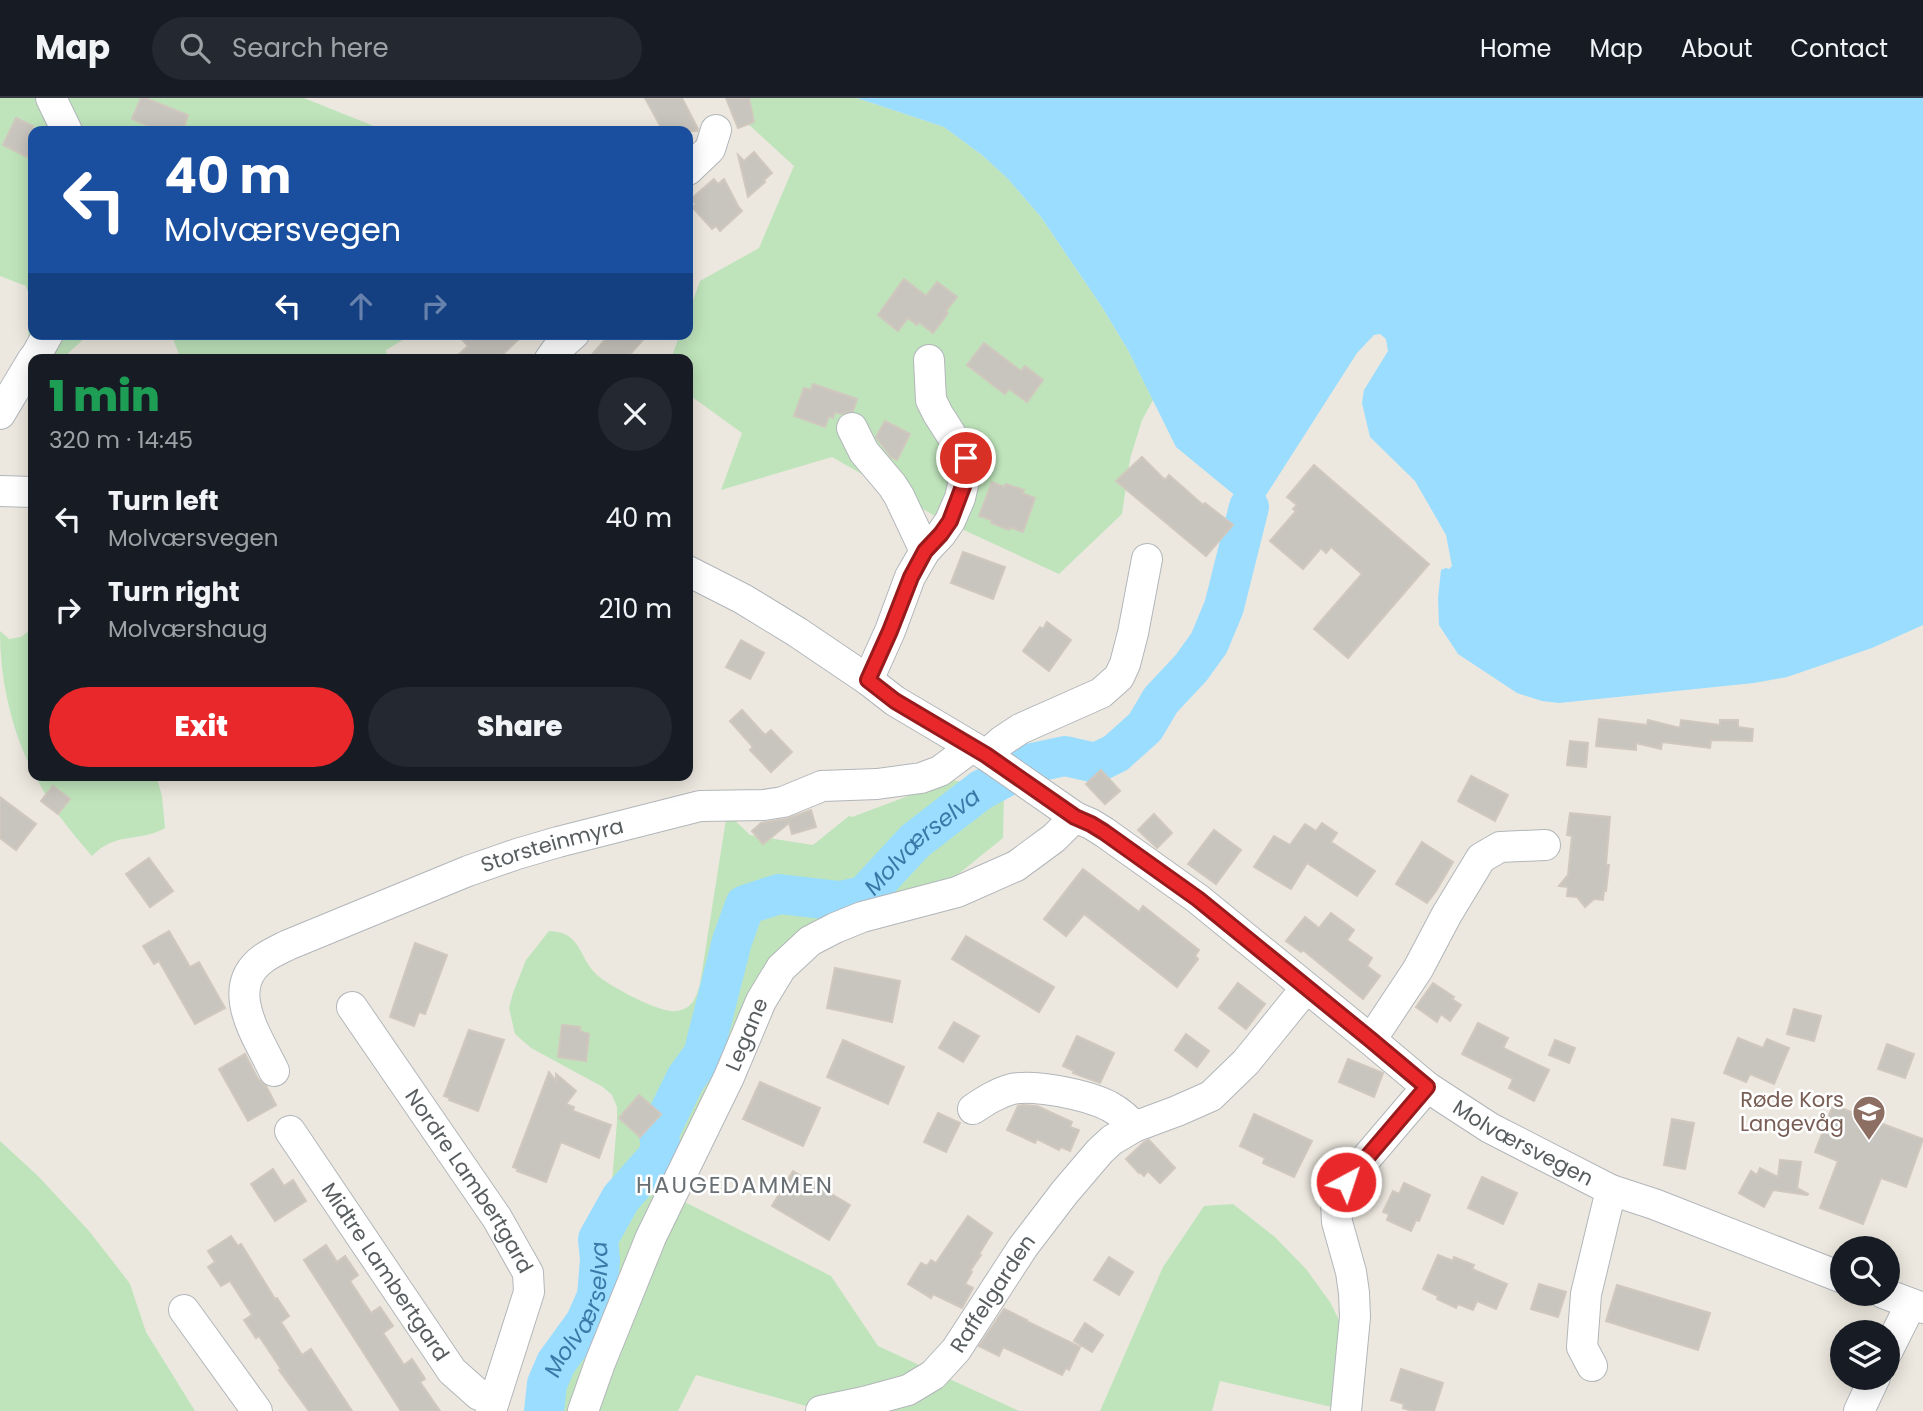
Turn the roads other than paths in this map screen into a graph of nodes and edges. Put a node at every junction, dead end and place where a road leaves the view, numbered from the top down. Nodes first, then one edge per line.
1 (51, 98) edge
2 (65, 126) edge
3 (716, 130) dead end
4 (693, 165) edge
5 (567, 340) edge
6 (554, 354) edge
7 (929, 360) dead end
8 (28, 367) edge
9 (0, 414) edge
10 (852, 428) dead end
11 (0, 491) edge
12 (28, 492) edge
13 (925, 551) junction
14 (1147, 559) dead end
15 (693, 574) edge
16 (868, 680) junction
17 (985, 755) junction
18 (1075, 817) junction
19 (1545, 845) dead end
20 (1306, 988) junction
21 (352, 1007) dead end
22 (1371, 1040) junction
23 (274, 1071) dead end
24 (1427, 1087) junction
25 (973, 1110) dead end
26 (1134, 1127) junction
27 (290, 1131) dead end
28 (1611, 1190) junction
29 (1830, 1273) edge
30 (1900, 1300) edge
31 (1917, 1306) edge
32 (184, 1310) dead end
33 (1900, 1332) edge
34 (1592, 1366) dead end
35 (1869, 1390) edge
36 (493, 1405) edge
37 (257, 1411) edge
38 (583, 1411) edge
39 (821, 1411) edge
40 (1346, 1411) edge
41 (1859, 1411) edge

1 - 2 street
3 - 4 street
5 - 6 street
7 - 13 street
8 - 9 street
10 - 13 street
11 - 12 street
13 - 16 street
14 - 17 street
15 - 16 street, Molværsvegen
16 - 17 street, Molværsvegen
17 - 18 street, Molværsvegen
17 - 23 street, Storsteinmyra
18 - 20 street, Molværsvegen
18 - 38 street, Legane
19 - 22 street
20 - 22 street, Molværsvegen
20 - 26 street, Raffelgarden
21 - 36 street, Nordre Lambertgard
22 - 24 street, Molværsvegen
24 - 28 street, Molværsvegen
24 - 40 street
25 - 26 street
26 - 39 street, Raffelgarden
27 - 36 street, Midtre Lambertgard
28 - 29 street, Molværsvegen
28 - 34 street, Molværsvegen
30 - 31 street
31 - 33 street
32 - 37 street
35 - 41 street

